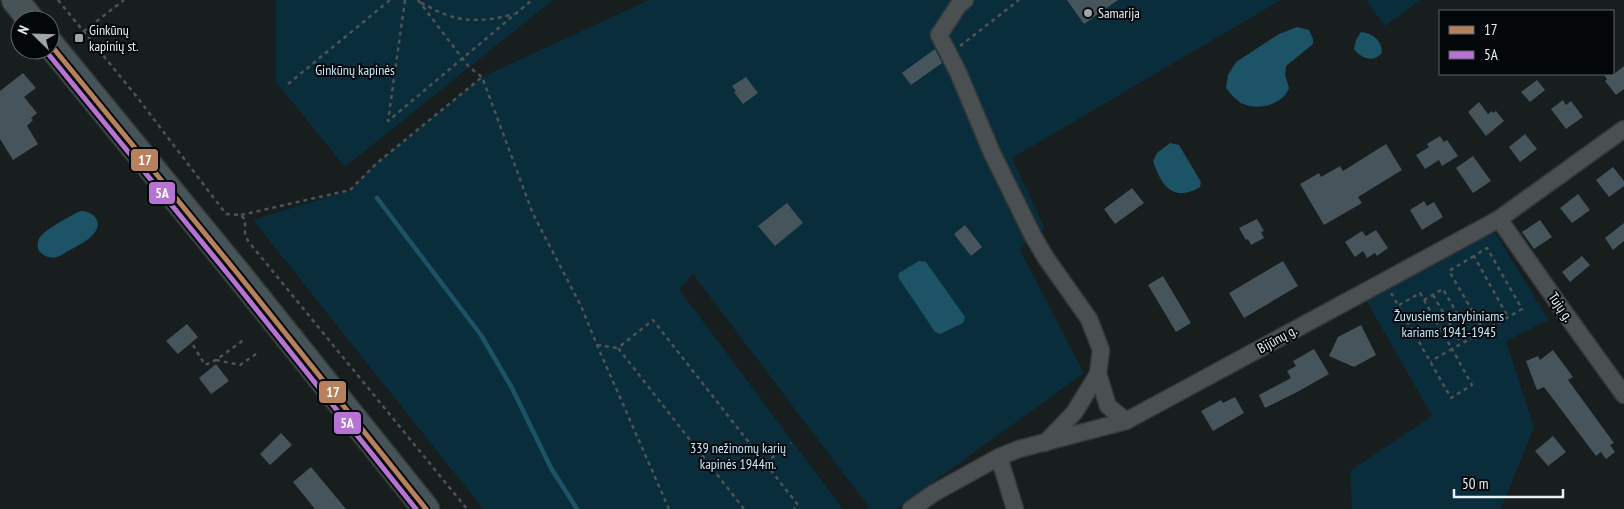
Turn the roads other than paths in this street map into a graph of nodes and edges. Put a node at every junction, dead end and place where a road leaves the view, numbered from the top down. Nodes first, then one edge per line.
1 (15, 0) edge
2 (965, 0) edge
3 (23, 10) edge
4 (60, 56) edge
5 (1624, 129) edge
6 (1499, 219) junction
7 (1098, 374) junction
8 (1624, 394) edge
9 (1126, 422) junction
10 (1045, 443) junction
11 (998, 457) junction
12 (426, 509) edge
13 (912, 509) edge
14 (1015, 509) edge

1 - 3 highway
2 - 7 street
4 - 12 highway
5 - 6 street, Bijūnų g.
6 - 8 street, Tujų g.
6 - 9 street, Bijūnų g.
7 - 9 street
7 - 10 street
9 - 10 street, Bijūnų g.
10 - 11 street, Bijūnų g.
11 - 13 street, Bijūnų g.
11 - 14 street

